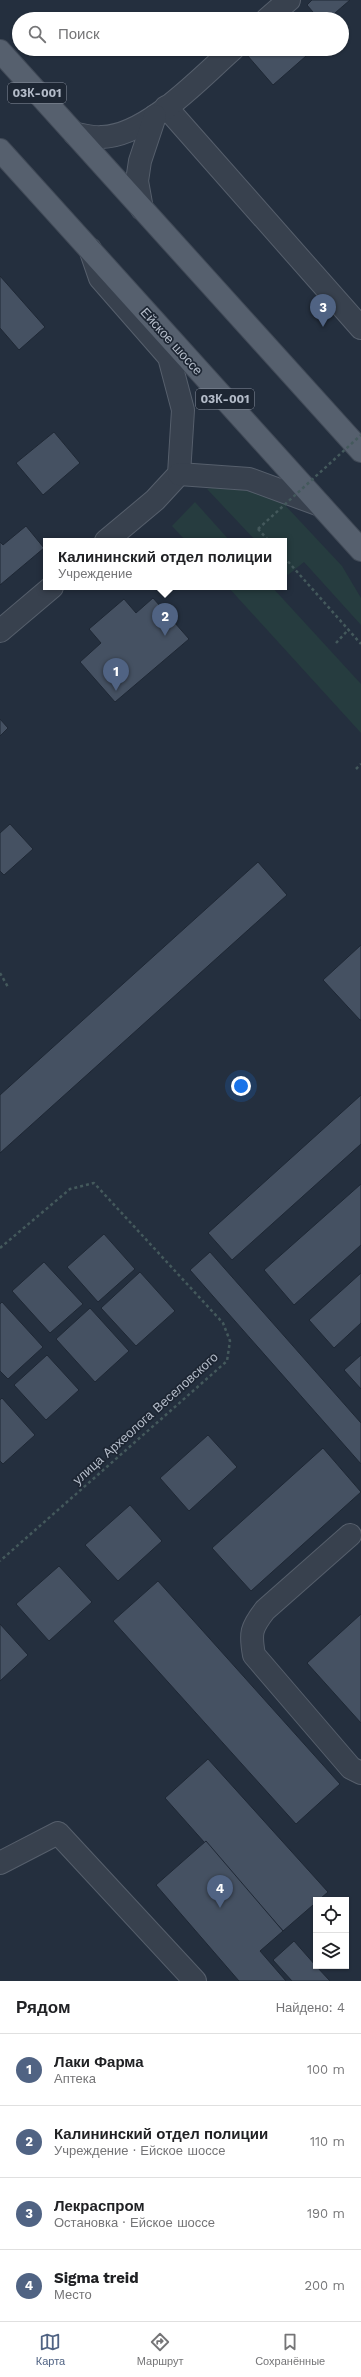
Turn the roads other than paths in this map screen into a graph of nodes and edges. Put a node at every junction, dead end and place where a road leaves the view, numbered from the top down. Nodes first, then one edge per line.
1 (289, 0) edge
2 (275, 12) edge
3 (0, 51) edge
4 (225, 56) edge
5 (160, 112) junction
6 (75, 134) junction
7 (0, 150) edge
8 (142, 209) junction
9 (90, 249) junction
10 (361, 328) edge
11 (361, 451) edge
12 (179, 474) junction
13 (320, 505) junction
14 (110, 538) edge
15 (361, 550) edge
16 (48, 590) edge
17 (0, 631) edge
18 (350, 1535) dead end
19 (361, 1773) edge
20 (0, 1863) edge
21 (195, 1981) edge

1 - 2 street
3 - 6 main road, 03К-001
4 - 5 street
5 - 6 street
5 - 8 street
5 - 10 street
6 - 8 main road, 03К-001
7 - 9 main road, Ейское шоссе / 03К-001
8 - 11 main road, 03К-001
9 - 12 street
9 - 13 main road, Ейское шоссе / 03К-001
12 - 13 street
12 - 14 street
13 - 15 main road, Ейское шоссе / 03К-001
16 - 17 street
18 - 19 street
20 - 21 street

